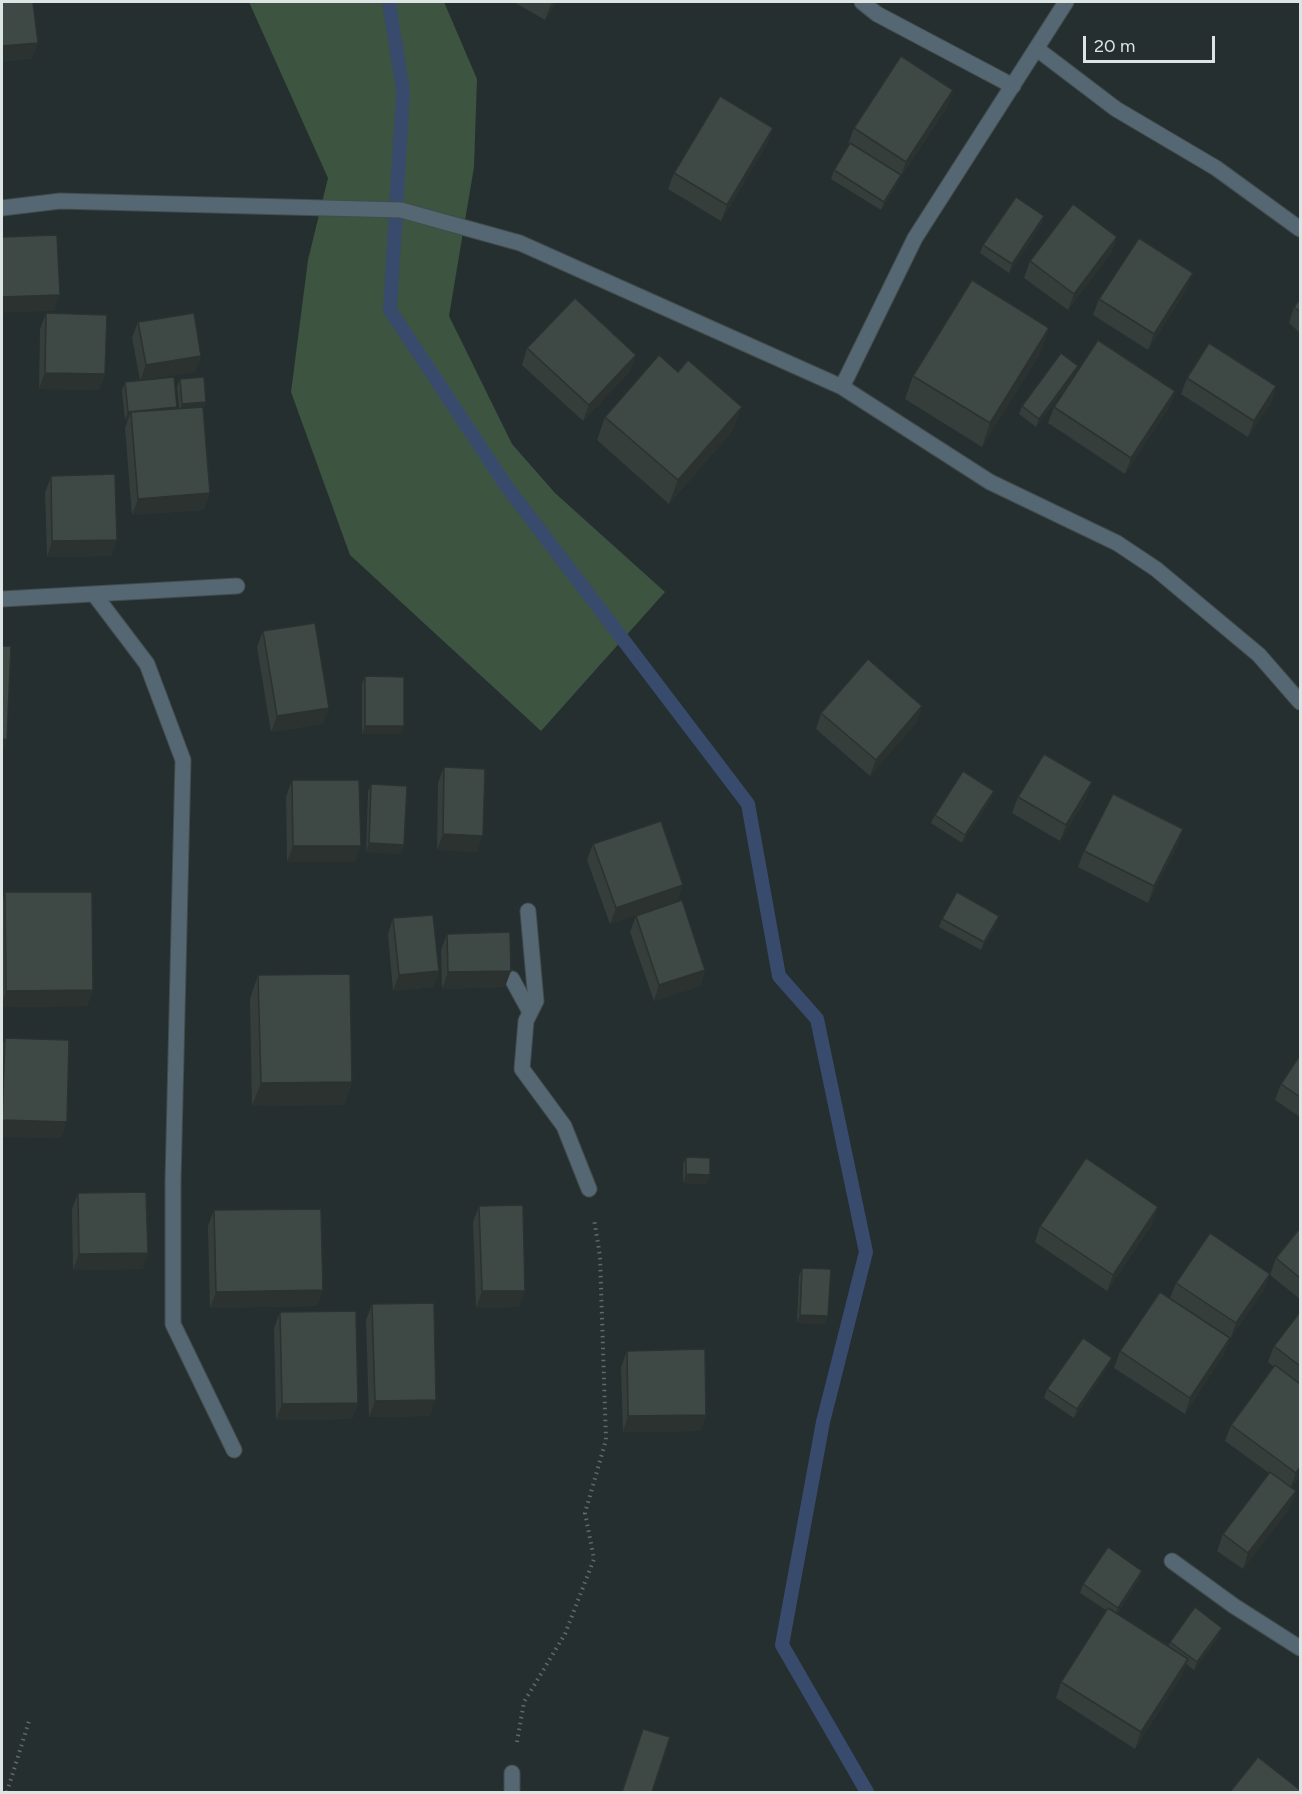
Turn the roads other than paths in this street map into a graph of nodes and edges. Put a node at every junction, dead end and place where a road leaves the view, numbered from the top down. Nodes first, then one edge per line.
1 (862, 2) edge
2 (1066, 2) edge
3 (1037, 49) junction
4 (1013, 86) junction
5 (2, 208) edge
6 (1300, 229) edge
7 (842, 387) junction
8 (237, 586) dead end
9 (94, 594) junction
10 (2, 599) edge
11 (1300, 702) edge
12 (528, 911) dead end
13 (512, 979) edge
14 (530, 1012) junction
15 (589, 1189) road end
16 (234, 1450) dead end
17 (1172, 1561) dead end
18 (1300, 1648) edge
19 (512, 1773) road end
20 (512, 1792) edge

1 - 4 street
2 - 3 street
3 - 4 street
3 - 6 street
4 - 7 street
5 - 7 street
7 - 11 street
8 - 9 street
9 - 10 street
9 - 16 street
12 - 14 street
13 - 14 street
14 - 15 street
17 - 18 street
19 - 20 street

